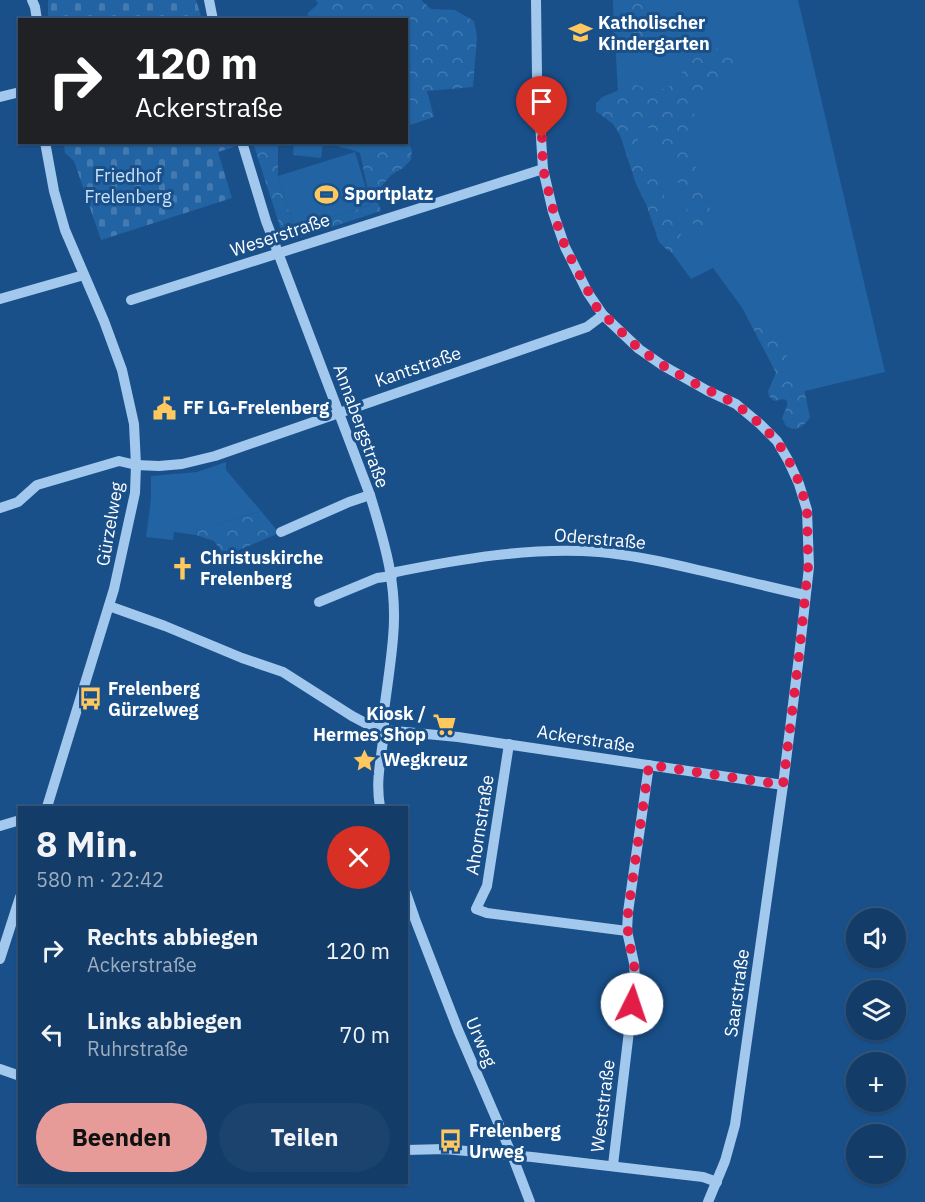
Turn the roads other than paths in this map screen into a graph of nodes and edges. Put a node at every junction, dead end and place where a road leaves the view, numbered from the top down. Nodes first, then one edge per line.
1 (32, 0) edge
2 (209, 0) edge
3 (536, 0) edge
4 (37, 18) edge
5 (213, 18) edge
6 (18, 92) edge
7 (0, 97) edge
8 (45, 144) edge
9 (243, 144) edge
10 (543, 169) junction
11 (278, 253) junction
12 (84, 275) junction
13 (0, 298) edge
14 (130, 300) dead end
15 (603, 315) junction
16 (339, 412) junction
17 (136, 465) junction
18 (370, 495) junction
19 (0, 508) edge
20 (281, 532) dead end
21 (391, 574) junction
22 (805, 595) junction
23 (319, 602) dead end
24 (109, 606) junction
25 (384, 730) junction
26 (509, 744) junction
27 (649, 765) junction
28 (783, 785) junction
29 (47, 806) edge
30 (380, 806) edge
31 (18, 821) edge
32 (0, 826) edge
33 (18, 903) edge
34 (408, 906) edge
35 (627, 931) junction
36 (0, 959) edge
37 (0, 1069) edge
38 (18, 1075) edge
39 (408, 1150) edge
40 (512, 1155) junction
41 (613, 1166) junction
42 (717, 1182) junction
43 (530, 1202) edge
44 (708, 1202) edge

1 - 4 street
2 - 5 street
3 - 10 street, Saarstraße
6 - 7 street
8 - 12 street, Gürzelweg
9 - 11 street, Annabergstraße
10 - 11 street, Weserstraße
10 - 15 street, Saarstraße
11 - 14 street, Weserstraße
11 - 16 street, Annabergstraße
12 - 13 street
12 - 17 street, Gürzelweg
15 - 16 street, Kantstraße
15 - 22 street, Saarstraße
16 - 17 street, Kantstraße
16 - 18 street, Annabergstraße
17 - 19 street, Kantstraße
17 - 24 street, Gürzelweg
18 - 20 street
18 - 21 street, Annabergstraße
21 - 22 street, Oderstraße
21 - 23 street, Oderstraße
21 - 25 street, Annabergstraße
22 - 28 street, Saarstraße
24 - 25 street, Ackerstraße
24 - 29 street, Gürzelweg
25 - 26 street, Ackerstraße
25 - 30 street
26 - 27 street, Ackerstraße
26 - 35 street, Ahornstraße
27 - 28 street, Ackerstraße
27 - 35 street, Weststraße
28 - 42 street, Saarstraße
31 - 32 street
33 - 36 street
34 - 40 street, Urweg
35 - 41 street, Weststraße
37 - 38 street
39 - 40 street
40 - 41 street
40 - 43 street, Urweg
41 - 42 street
42 - 44 street, Saarstraße

